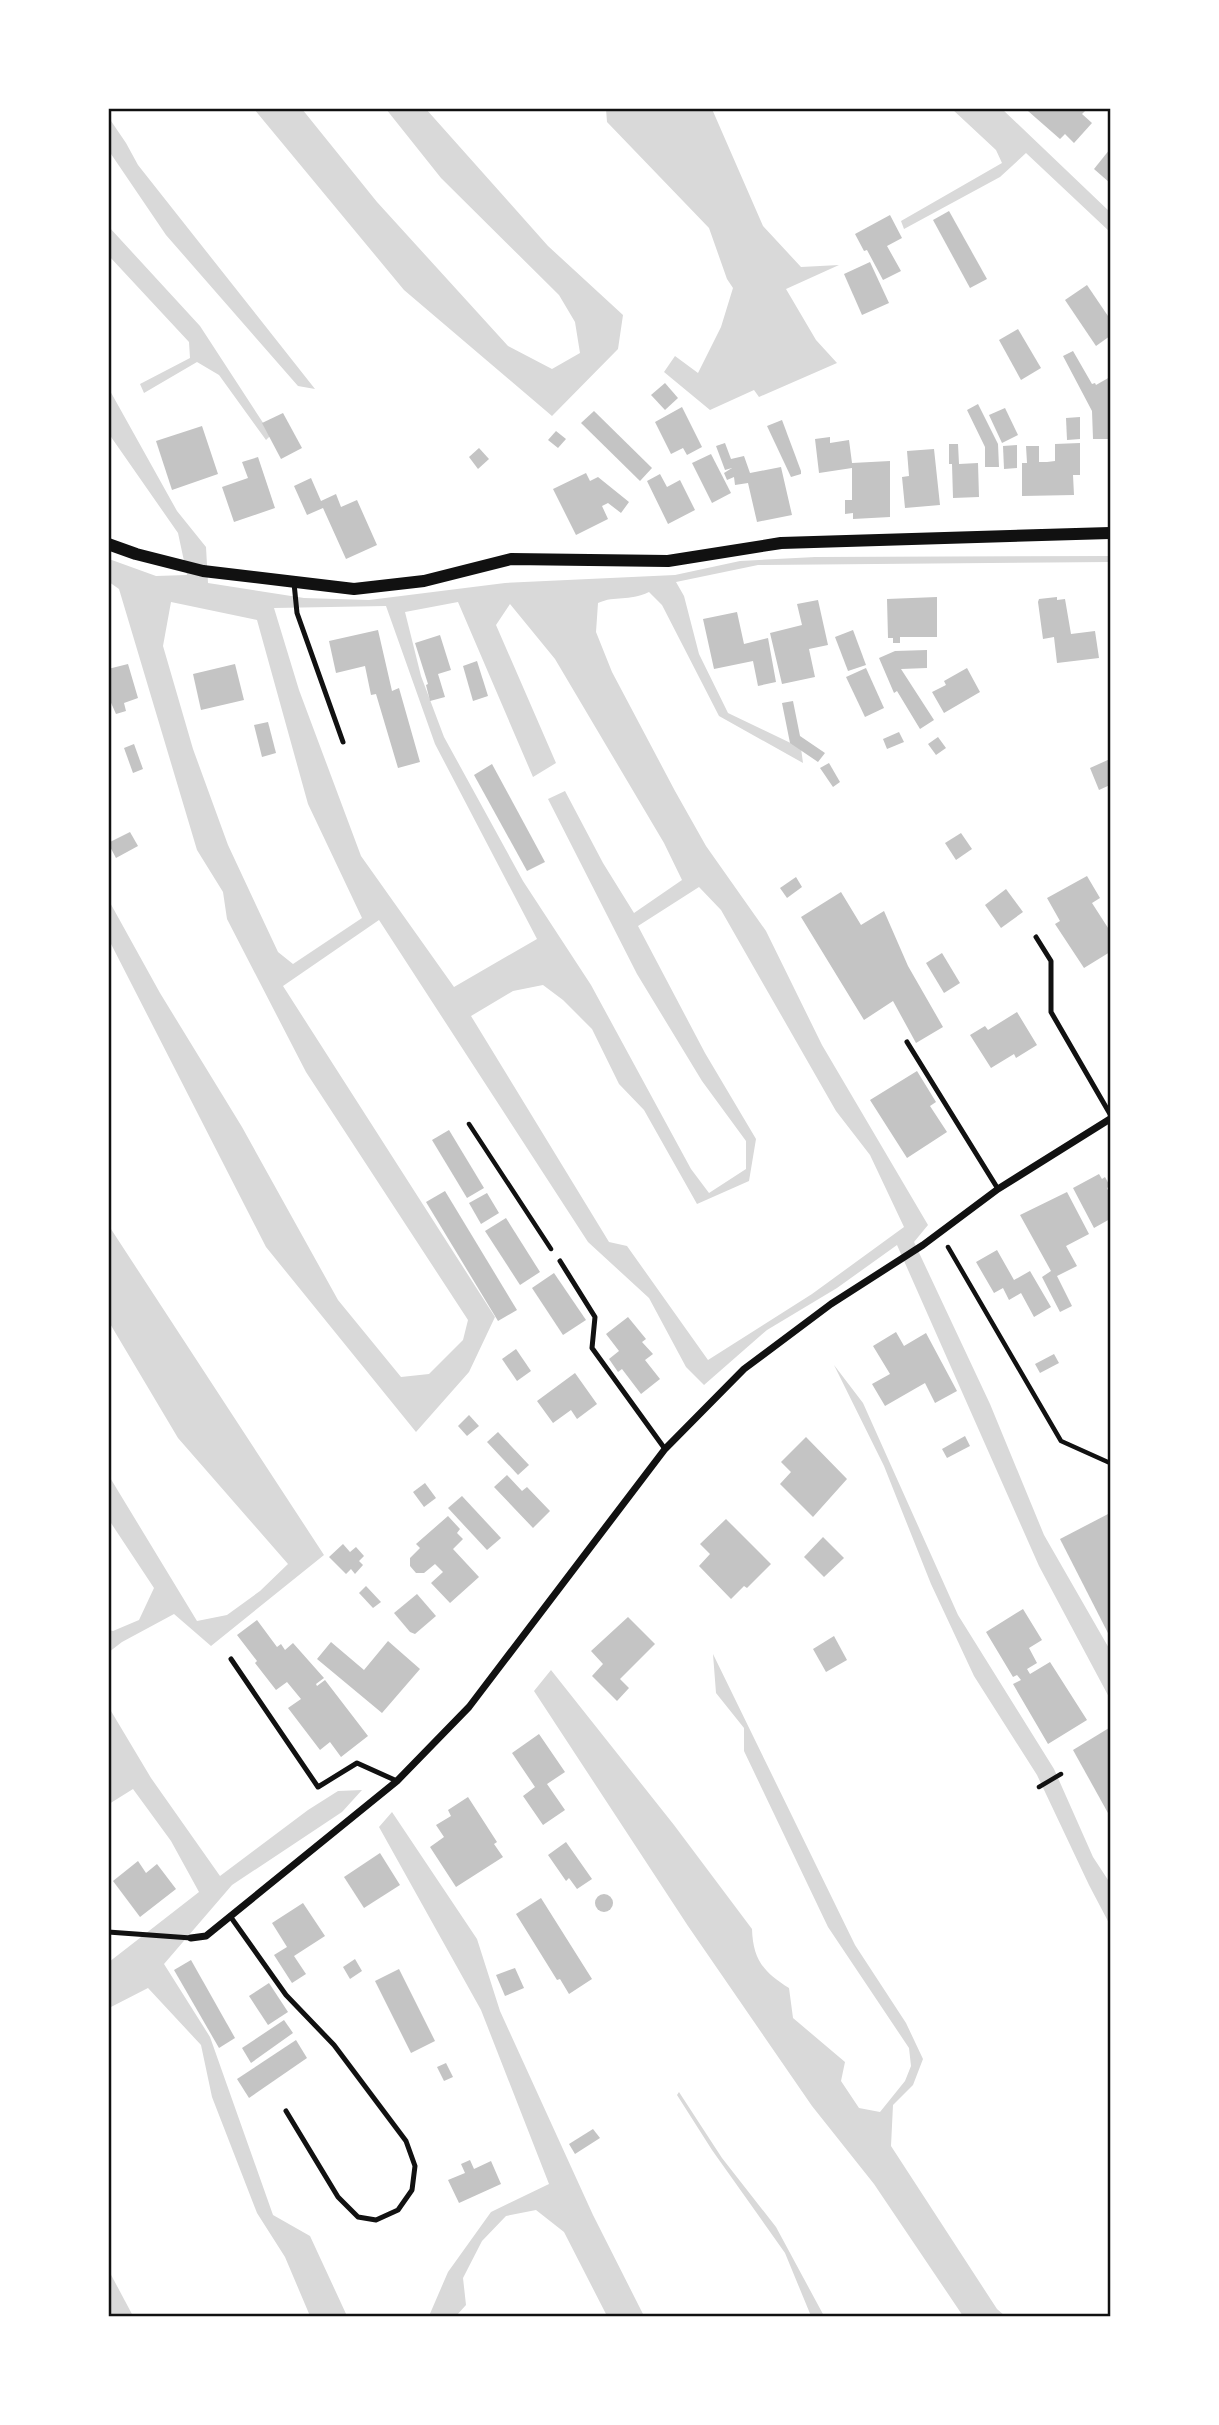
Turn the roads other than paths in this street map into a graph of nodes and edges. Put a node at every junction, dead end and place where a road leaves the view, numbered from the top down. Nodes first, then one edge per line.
1 (1111, 533) edge
2 (108, 544) edge
3 (294, 586) junction
4 (343, 741) dead end
5 (1037, 937) dead end
6 (907, 1042) dead end
7 (1111, 1116) edge
8 (998, 1189) junction
9 (559, 1261) road end
10 (665, 1449) junction
11 (231, 1659) dead end
12 (397, 1781) junction
13 (230, 1916) junction
14 (108, 1932) edge
15 (191, 1938) joint
16 (286, 2111) dead end

1 - 3 street
2 - 3 street
3 - 4 lane
5 - 7 lane
6 - 8 lane
7 - 8 street
8 - 10 street
9 - 10 lane
10 - 12 street
11 - 12 lane
12 - 13 street
13 - 15 street
13 - 16 lane
14 - 15 lane

